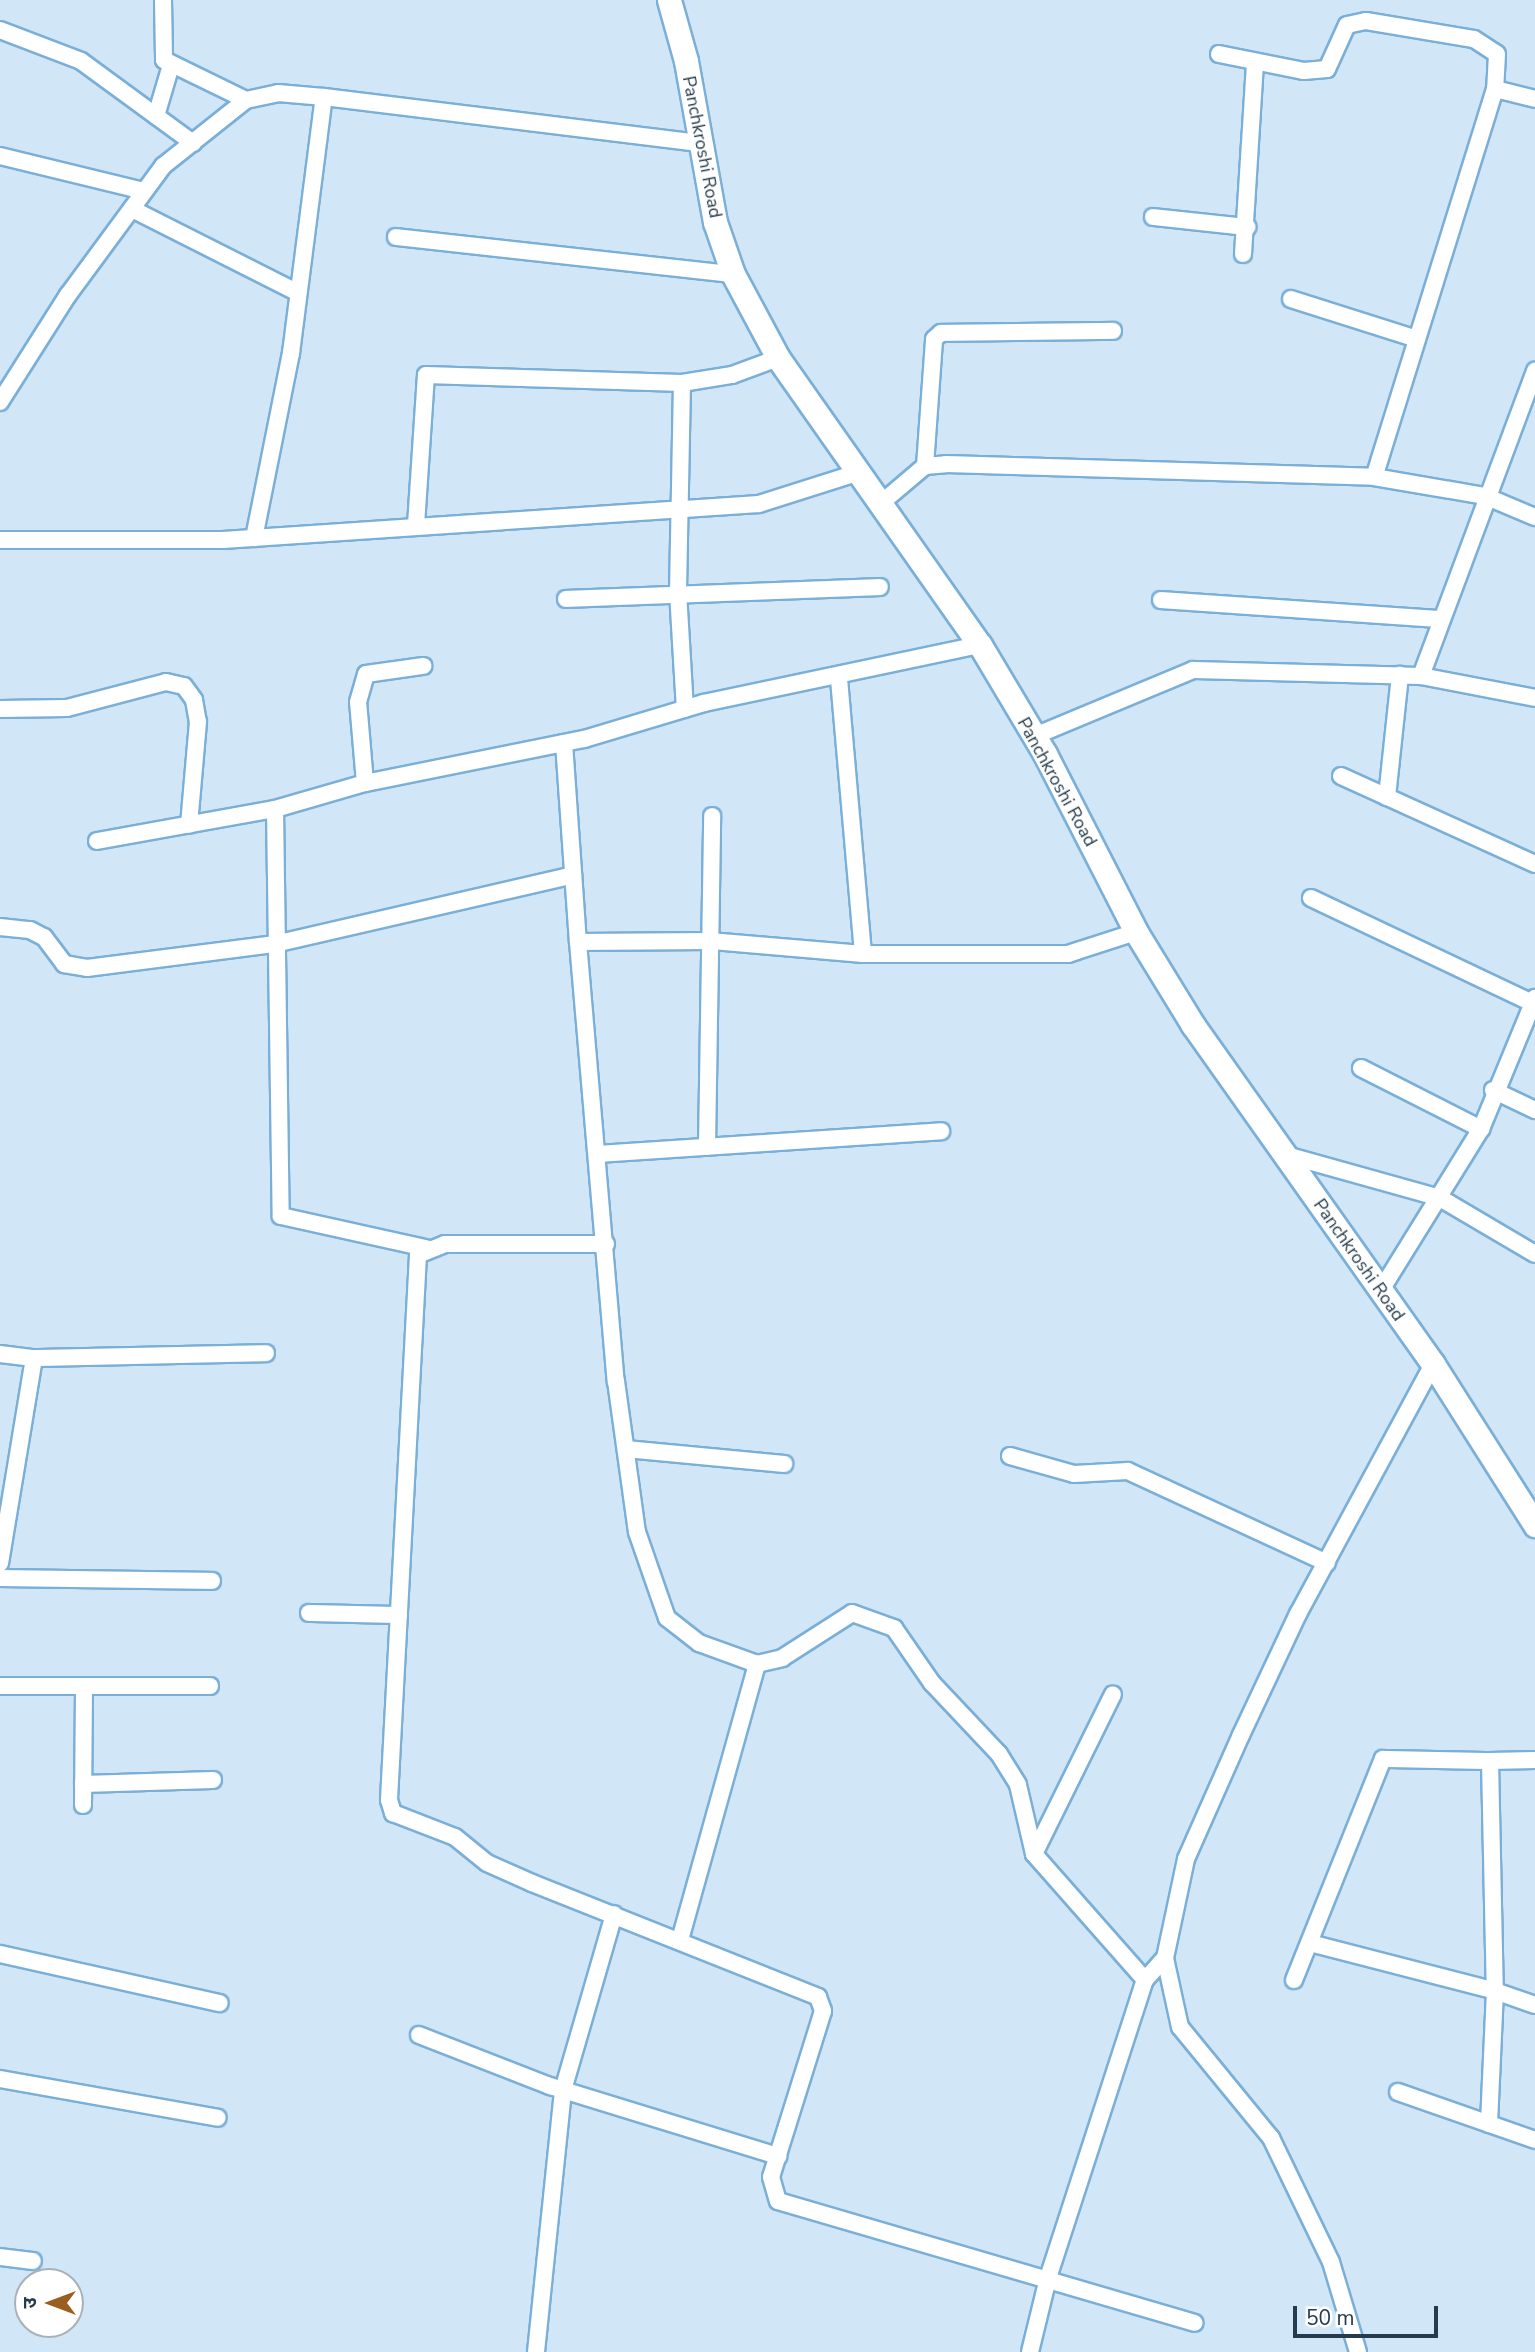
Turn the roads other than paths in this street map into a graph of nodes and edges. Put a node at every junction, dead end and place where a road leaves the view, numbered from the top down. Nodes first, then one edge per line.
1 (163, 0) edge
2 (669, 0) edge
3 (0, 30) edge
4 (1219, 54) dead end
5 (1255, 62) junction
6 (171, 65) junction
7 (1495, 89) junction
8 (324, 97) junction
9 (1535, 99) edge
10 (246, 100) junction
11 (156, 116) junction
12 (193, 143) junction
13 (697, 143) junction
14 (0, 156) edge
15 (144, 191) junction
16 (132, 209) junction
17 (1153, 217) dead end
18 (1247, 227) junction
19 (396, 237) dead end
20 (1243, 254) dead end
21 (733, 274) junction
22 (298, 293) junction
23 (1291, 299) dead end
24 (1113, 331) dead end
25 (1417, 339) junction
26 (778, 358) junction
27 (1535, 371) edge
28 (682, 383) junction
29 (1530, 400) edge
30 (0, 402) edge
31 (925, 466) junction
32 (857, 473) junction
33 (1374, 477) junction
34 (1485, 496) junction
35 (880, 504) junction
36 (679, 510) junction
37 (1535, 517) edge
38 (416, 525) junction
39 (254, 538) junction
40 (0, 540) edge
41 (880, 587) dead end
42 (678, 592) junction
43 (566, 599) dead end
44 (1161, 600) dead end
45 (1441, 619) junction
46 (980, 645) junction
47 (423, 666) dead end
48 (1400, 675) junction
49 (1421, 676) junction
50 (839, 679) junction
51 (1535, 698) edge
52 (0, 709) edge
53 (685, 709) junction
54 (1032, 737) junction
55 (564, 743) junction
56 (1341, 776) dead end
57 (365, 783) junction
58 (1387, 797) junction
59 (275, 809) junction
60 (712, 816) dead end
61 (189, 825) junction
62 (97, 841) dead end
63 (1535, 864) edge
64 (573, 875) junction
65 (1311, 898) dead end
66 (0, 927) edge
67 (1136, 932) junction
68 (710, 941) junction
69 (578, 942) junction
70 (275, 944) junction
71 (863, 954) junction
72 (1534, 1001) edge
73 (1361, 1068) dead end
74 (1493, 1090) junction
75 (1535, 1110) edge
76 (1481, 1129) junction
77 (941, 1131) dead end
78 (707, 1147) junction
79 (598, 1154) junction
80 (1290, 1156) junction
81 (1440, 1198) junction
82 (606, 1244) junction
83 (425, 1248) junction
84 (1535, 1254) edge
85 (1381, 1290) junction
86 (0, 1353) edge
87 (265, 1353) dead end
88 (34, 1358) junction
89 (1433, 1364) junction
90 (625, 1449) junction
91 (1010, 1456) dead end
92 (784, 1464) dead end
93 (1535, 1525) edge
94 (0, 1563) edge
95 (1326, 1563) junction
96 (0, 1578) edge
97 (212, 1581) dead end
98 (309, 1612) dead end
99 (399, 1615) junction
100 (757, 1664) junction
101 (0, 1686) edge
102 (84, 1686) junction
103 (210, 1686) dead end
104 (1113, 1694) dead end
105 (1535, 1760) edge
106 (1490, 1761) junction
107 (213, 1780) dead end
108 (83, 1784) junction
109 (83, 1805) dead end
110 (1034, 1854) junction
111 (614, 1914) junction
112 (680, 1940) junction
113 (1310, 1943) junction
114 (0, 1954) edge
115 (1165, 1958) junction
116 (1145, 1980) junction
117 (1294, 1980) dead end
118 (1495, 1991) junction
119 (220, 2003) dead end
120 (1535, 2004) edge
121 (419, 2035) dead end
122 (0, 2079) edge
123 (563, 2090) junction
124 (1398, 2092) dead end
125 (218, 2118) dead end
126 (1489, 2124) junction
127 (1535, 2140) edge
128 (778, 2156) junction
129 (0, 2257) edge
130 (33, 2261) dead end
131 (1048, 2278) junction
132 (1194, 2323) dead end
133 (536, 2352) edge
134 (1030, 2352) edge
135 (1357, 2352) edge

1 - 6 street
2 - 13 street, Panchkroshi Road
3 - 11 street
4 - 5 street
5 - 7 street
5 - 18 street
6 - 10 street
6 - 11 street
7 - 9 street
7 - 25 street
8 - 10 street
8 - 13 street
8 - 22 street
10 - 12 street
11 - 12 street
12 - 15 street
13 - 21 street, Panchkroshi Road
14 - 15 street
15 - 16 street
16 - 22 street
16 - 30 street
17 - 18 street
18 - 20 street
19 - 21 street
21 - 26 street, Panchkroshi Road
22 - 39 street
23 - 25 street
24 - 31 street
25 - 33 street
26 - 28 street
26 - 32 street, Panchkroshi Road
27 - 29 street
28 - 36 street
28 - 38 street
29 - 34 street
31 - 33 street
31 - 35 street
32 - 35 street, Panchkroshi Road
32 - 36 street
33 - 34 street
34 - 37 street
34 - 45 street
35 - 46 street, Panchkroshi Road
36 - 38 street
36 - 42 street
38 - 39 street
39 - 40 street
41 - 42 street
42 - 43 street
42 - 53 street
44 - 45 street
45 - 49 street
46 - 50 street
46 - 54 street, Panchkroshi Road
47 - 57 street
48 - 49 street
48 - 54 street
48 - 58 street
49 - 51 street
50 - 53 street
50 - 71 street
52 - 61 street
53 - 55 street
54 - 67 street, Panchkroshi Road
55 - 57 street
55 - 64 street
56 - 58 street
57 - 59 street
58 - 63 street
59 - 61 street
59 - 70 street
60 - 68 street
61 - 62 street
64 - 69 street
64 - 70 street
65 - 72 street
66 - 70 street
67 - 71 street
67 - 80 street, Panchkroshi Road
68 - 69 street
68 - 71 street
68 - 78 street
69 - 79 street
70 - 83 street
72 - 74 street
73 - 76 street
74 - 75 street
74 - 76 street
76 - 81 street
77 - 78 street
78 - 79 street
79 - 82 street
80 - 81 street
80 - 85 street, Panchkroshi Road
81 - 84 street
81 - 85 street
82 - 83 street
82 - 90 street
83 - 99 street
85 - 89 street, Panchkroshi Road
86 - 88 street
87 - 88 street
88 - 94 street
89 - 93 street, Panchkroshi Road
89 - 95 street
90 - 92 street
90 - 100 street
91 - 95 street
95 - 115 street
96 - 97 street
98 - 99 street
99 - 111 street
100 - 110 street
100 - 112 street
101 - 102 street
102 - 103 street
102 - 108 street
104 - 110 street
105 - 106 street
106 - 113 street
106 - 118 street
107 - 108 street
108 - 109 street
110 - 116 street
111 - 112 street
111 - 123 street
112 - 128 street
113 - 117 street
113 - 118 street
114 - 119 street
115 - 116 street
115 - 135 street
116 - 131 street
118 - 120 street
118 - 126 street
121 - 123 street
122 - 125 street
123 - 128 street
123 - 133 street
124 - 126 street
126 - 127 street
128 - 131 street
129 - 130 street
131 - 132 street
131 - 134 street

